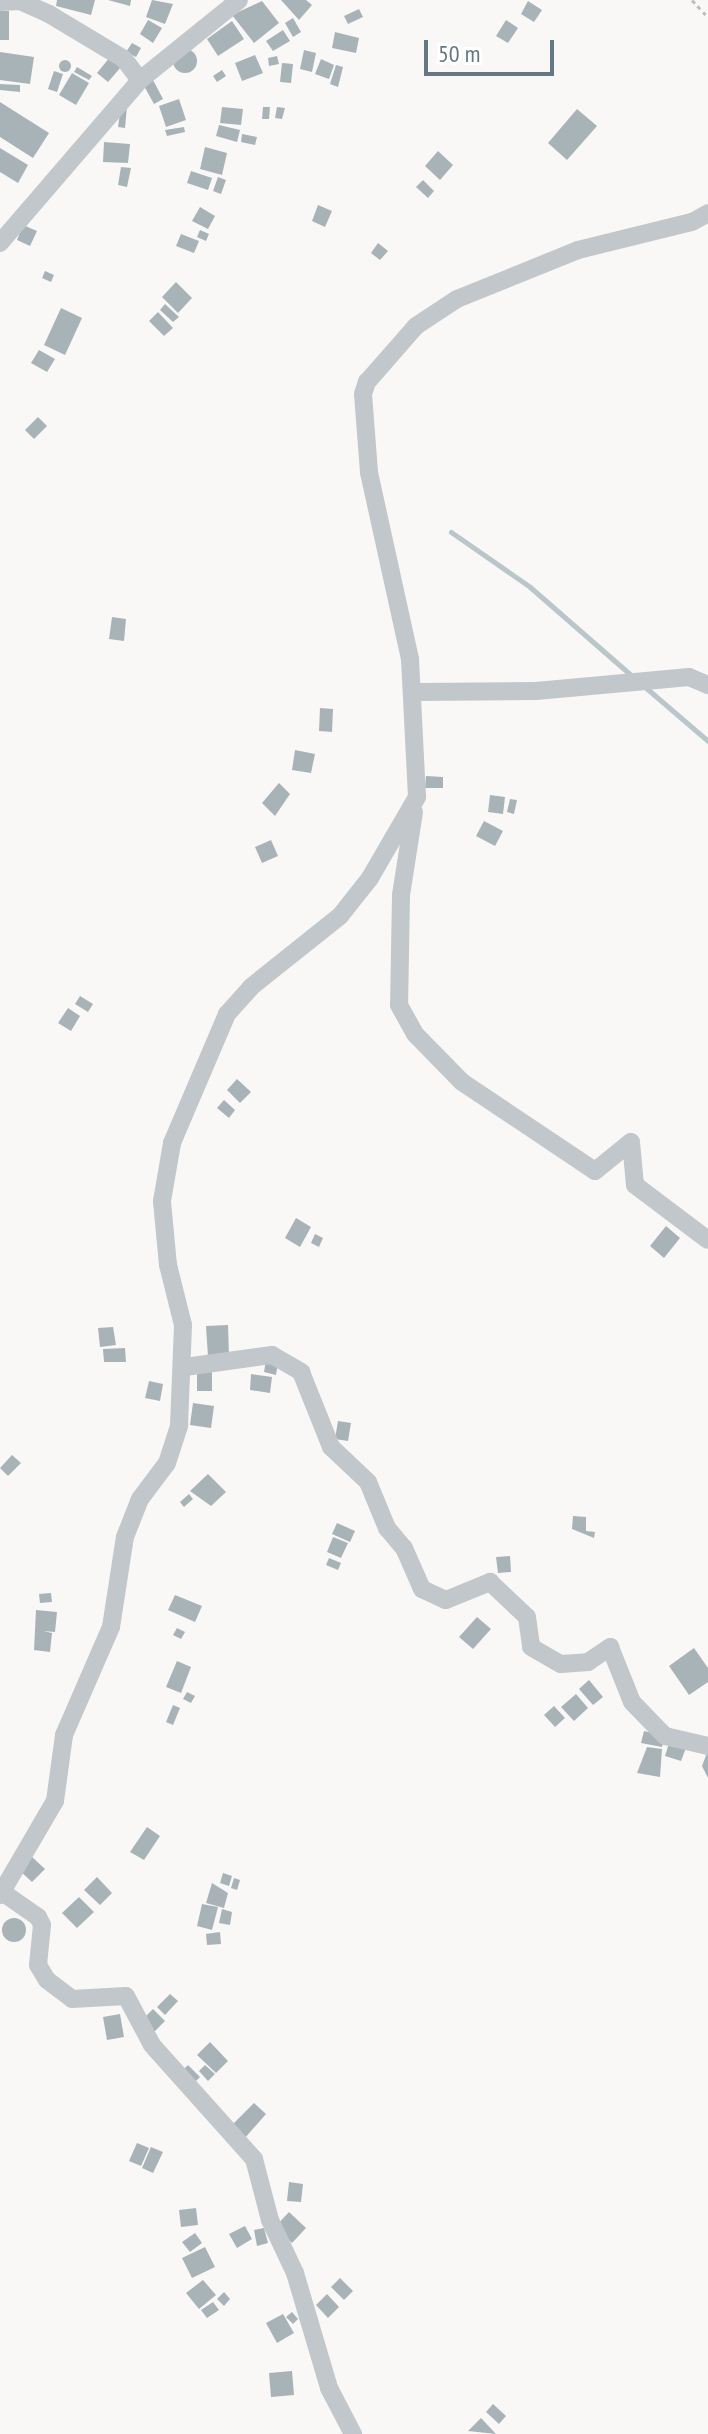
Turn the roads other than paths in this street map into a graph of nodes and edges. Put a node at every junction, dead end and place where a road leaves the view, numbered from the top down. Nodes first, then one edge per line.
1 (239, 0) edge
2 (0, 2) edge
3 (140, 80) junction
4 (708, 213) edge
5 (0, 243) edge
6 (708, 685) edge
7 (414, 692) junction
8 (417, 797) junction
9 (708, 1240) edge
10 (185, 1367) junction
11 (708, 1746) edge
12 (1, 1893) edge
13 (353, 2434) edge

1 - 3 street
2 - 3 street
3 - 5 street
4 - 7 street
6 - 7 street
7 - 8 street
8 - 9 street
8 - 10 street
10 - 11 street
10 - 12 street
12 - 13 street

